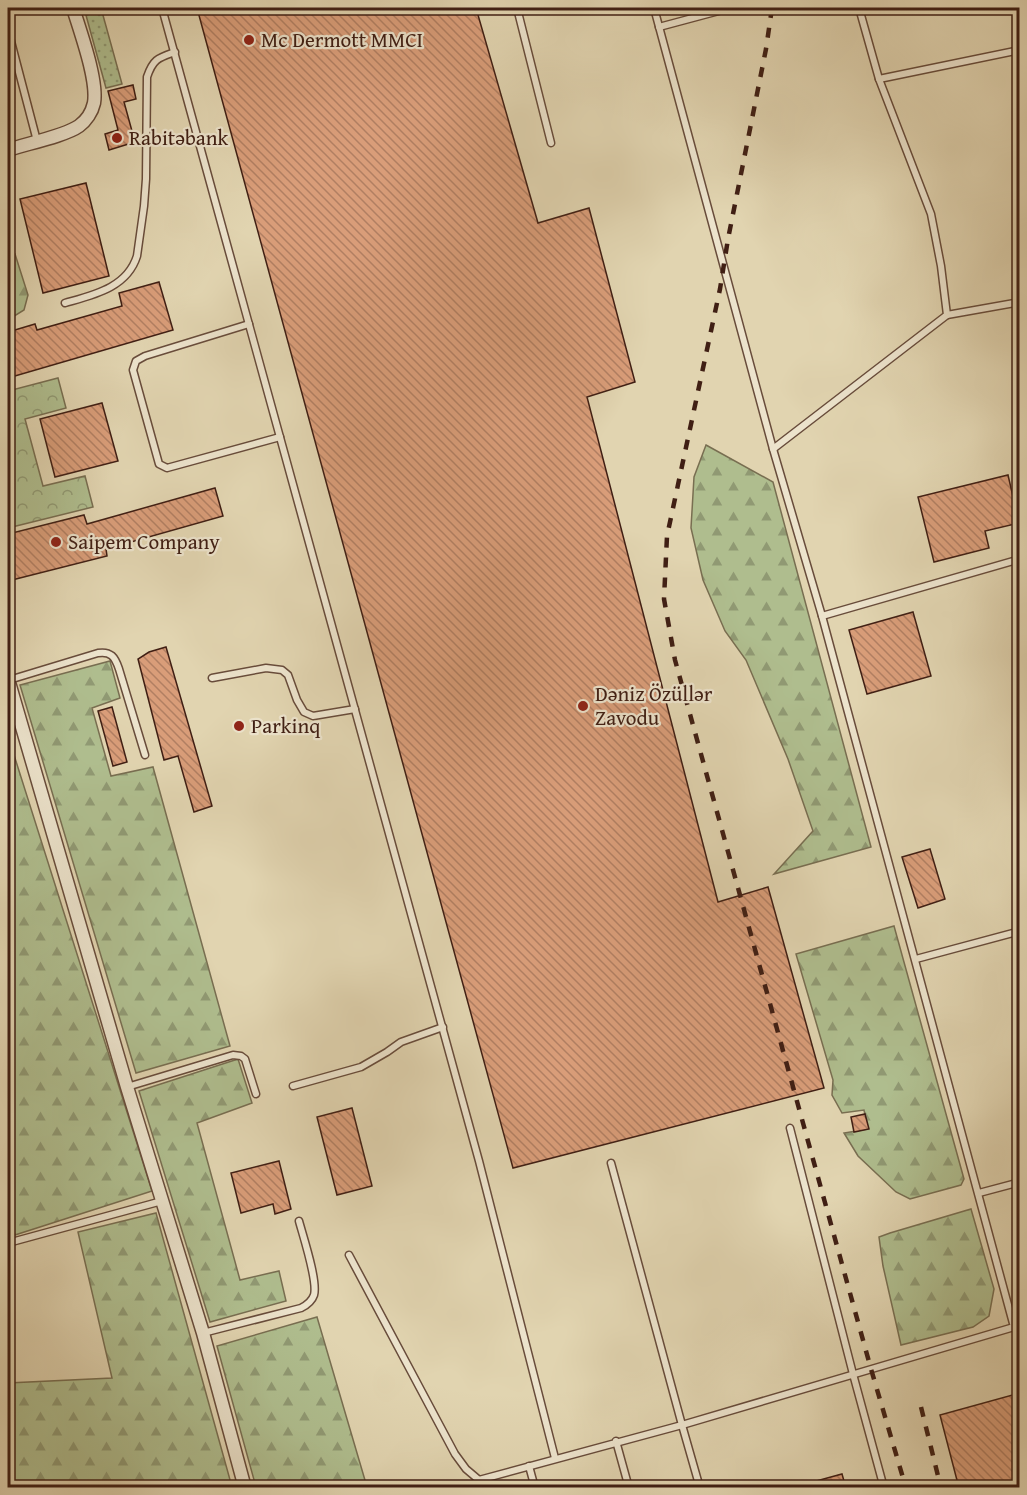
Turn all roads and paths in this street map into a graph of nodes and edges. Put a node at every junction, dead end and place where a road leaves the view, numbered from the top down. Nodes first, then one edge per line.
1 (73, 8) edge
2 (162, 8) edge
3 (517, 8) edge
4 (654, 8) edge
5 (730, 8) edge
6 (859, 8) edge
7 (659, 27) junction
8 (8, 30) edge
9 (1020, 50) edge
10 (175, 52) junction
11 (879, 79) junction
12 (37, 141) junction
13 (551, 143) dead end
14 (8, 150) edge
15 (1020, 302) edge
16 (65, 303) dead end
17 (947, 315) junction
18 (249, 324) junction
19 (280, 437) junction
20 (773, 449) junction
21 (1020, 559) edge
22 (822, 616) junction
23 (212, 678) dead end
24 (8, 680) edge
25 (355, 710) junction
26 (145, 755) dead end
27 (1020, 931) edge
28 (916, 959) junction
29 (443, 1027) junction
30 (293, 1086) dead end
31 (127, 1087) junction
32 (256, 1094) dead end
33 (790, 1128) dead end
34 (611, 1162) dead end
35 (1020, 1182) edge
36 (979, 1194) junction
37 (162, 1200) junction
38 (299, 1221) dead end
39 (8, 1243) edge
40 (349, 1255) dead end
41 (203, 1333) junction
42 (853, 1374) junction
43 (682, 1425) junction
44 (616, 1442) junction
45 (555, 1458) junction
46 (529, 1466) junction
47 (479, 1480) junction
48 (245, 1488) edge
49 (470, 1488) edge
50 (535, 1488) edge
51 (629, 1488) edge
52 (700, 1488) edge
53 (884, 1488) edge

1 - 12 street
2 - 10 lane
3 - 13 lane
4 - 7 lane
5 - 7 lane
6 - 11 lane
7 - 20 lane
8 - 12 lane
9 - 11 lane
10 - 16 lane
10 - 18 lane
11 - 17 lane
12 - 14 street
15 - 17 lane
17 - 20 lane
18 - 19 lane
18 - 19 lane
19 - 25 lane
20 - 22 lane
21 - 22 lane
22 - 28 lane
23 - 25 lane
24 - 26 lane
24 - 31 street
25 - 29 lane
27 - 28 lane
28 - 36 lane
29 - 30 lane
29 - 45 lane
31 - 32 lane
31 - 37 street
33 - 42 lane
34 - 43 lane
35 - 36 lane
36 - 42 lane
37 - 39 lane
37 - 41 street
38 - 41 lane
40 - 47 lane
41 - 48 street
42 - 43 lane
42 - 53 lane
43 - 44 lane
43 - 52 lane
44 - 45 lane
44 - 51 lane
45 - 46 lane
46 - 47 lane
46 - 50 lane
47 - 49 lane

